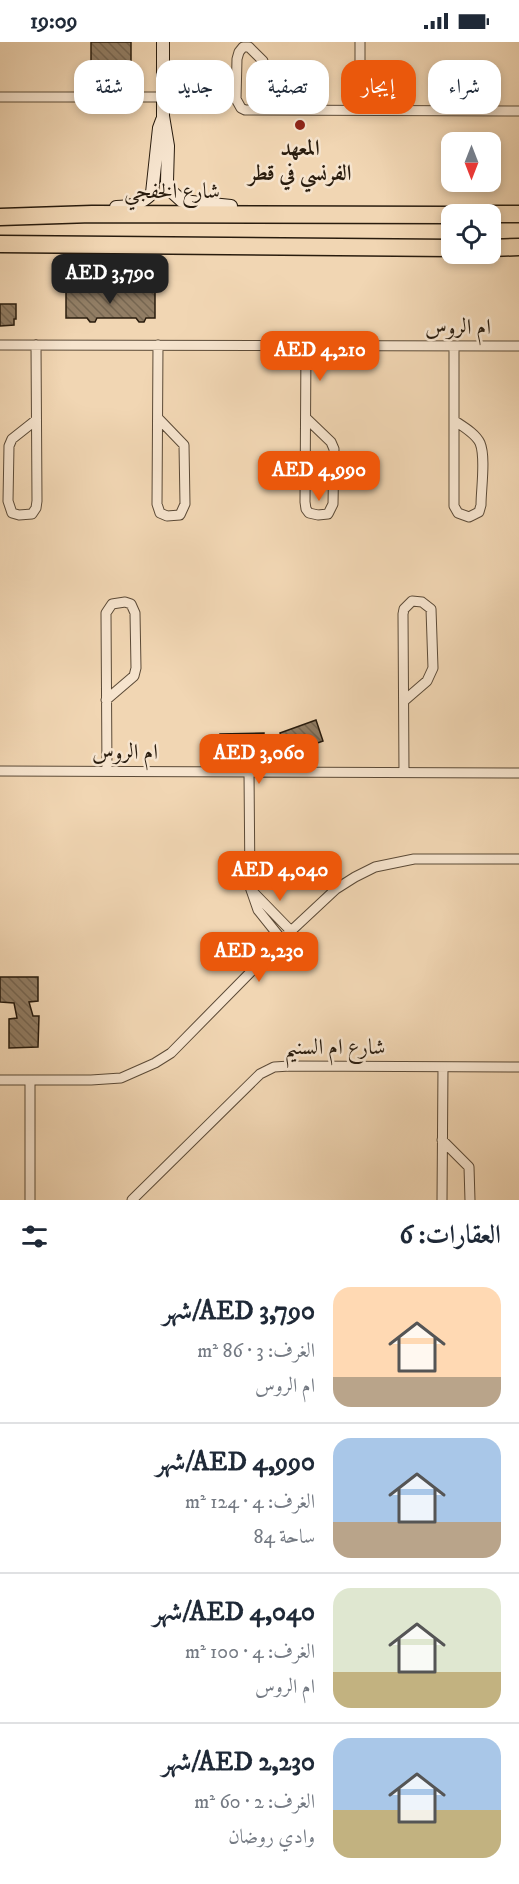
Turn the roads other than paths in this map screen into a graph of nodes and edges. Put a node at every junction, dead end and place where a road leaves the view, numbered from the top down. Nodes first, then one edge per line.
1 (163, 42) edge
2 (360, 42) edge
3 (163, 60) edge
4 (360, 60) edge
5 (0, 97) edge
6 (156, 97) edge
7 (267, 109) joint
8 (416, 110) edge
9 (519, 111) edge
10 (163, 116) joint
11 (268, 213) junction
12 (501, 213) edge
13 (519, 213) edge
14 (92, 214) junction
15 (441, 215) edge
16 (0, 217) edge
17 (0, 244) edge
18 (519, 247) edge
19 (441, 248) edge
20 (501, 248) edge
21 (0, 345) edge
22 (36, 345) junction
23 (158, 345) junction
24 (306, 345) junction
25 (454, 346) junction
26 (519, 346) edge
27 (158, 418) junction
28 (306, 418) junction
29 (36, 420) junction
30 (455, 421) junction
31 (106, 700) junction
32 (405, 700) junction
33 (0, 771) edge
34 (107, 771) junction
35 (249, 772) junction
36 (404, 772) junction
37 (519, 773) edge
38 (519, 860) edge
39 (252, 891) junction
40 (291, 931) junction
41 (282, 940) junction
42 (443, 1067) junction
43 (519, 1067) edge
44 (0, 1080) edge
45 (30, 1080) junction
46 (442, 1140) junction
47 (30, 1200) edge
48 (132, 1200) edge
49 (442, 1200) edge
50 (470, 1200) edge

1 - 3 street
2 - 4 street
5 - 6 street
7 - 7 street
8 - 9 street
10 - 11 street
10 - 14 street
11 - 14 highway, شارع الخفجي
11 - 15 highway, شارع الخفجي
12 - 13 highway
14 - 16 highway, شارع الخفجي
17 - 19 highway
18 - 20 highway
21 - 22 street, ام الروس
22 - 23 street, ام الروس
22 - 29 street
23 - 24 street, ام الروس
23 - 27 street
24 - 25 street, ام الروس
24 - 28 street
25 - 26 street, ام الروس
25 - 30 street
27 - 27 street
28 - 28 street
29 - 29 street
30 - 30 street
31 - 31 street
31 - 34 street
32 - 32 street
32 - 36 street
33 - 34 street, ام الروس
34 - 35 street, ام الروس
35 - 36 street, ام الروس
35 - 39 street
36 - 37 street, ام الروس
38 - 40 street
39 - 40 street
39 - 41 street
40 - 41 street
41 - 45 street
42 - 43 street, شارع ام السنيم
42 - 46 street
42 - 48 street, شارع ام السنيم
44 - 45 street
45 - 47 street
46 - 49 street
46 - 50 street

